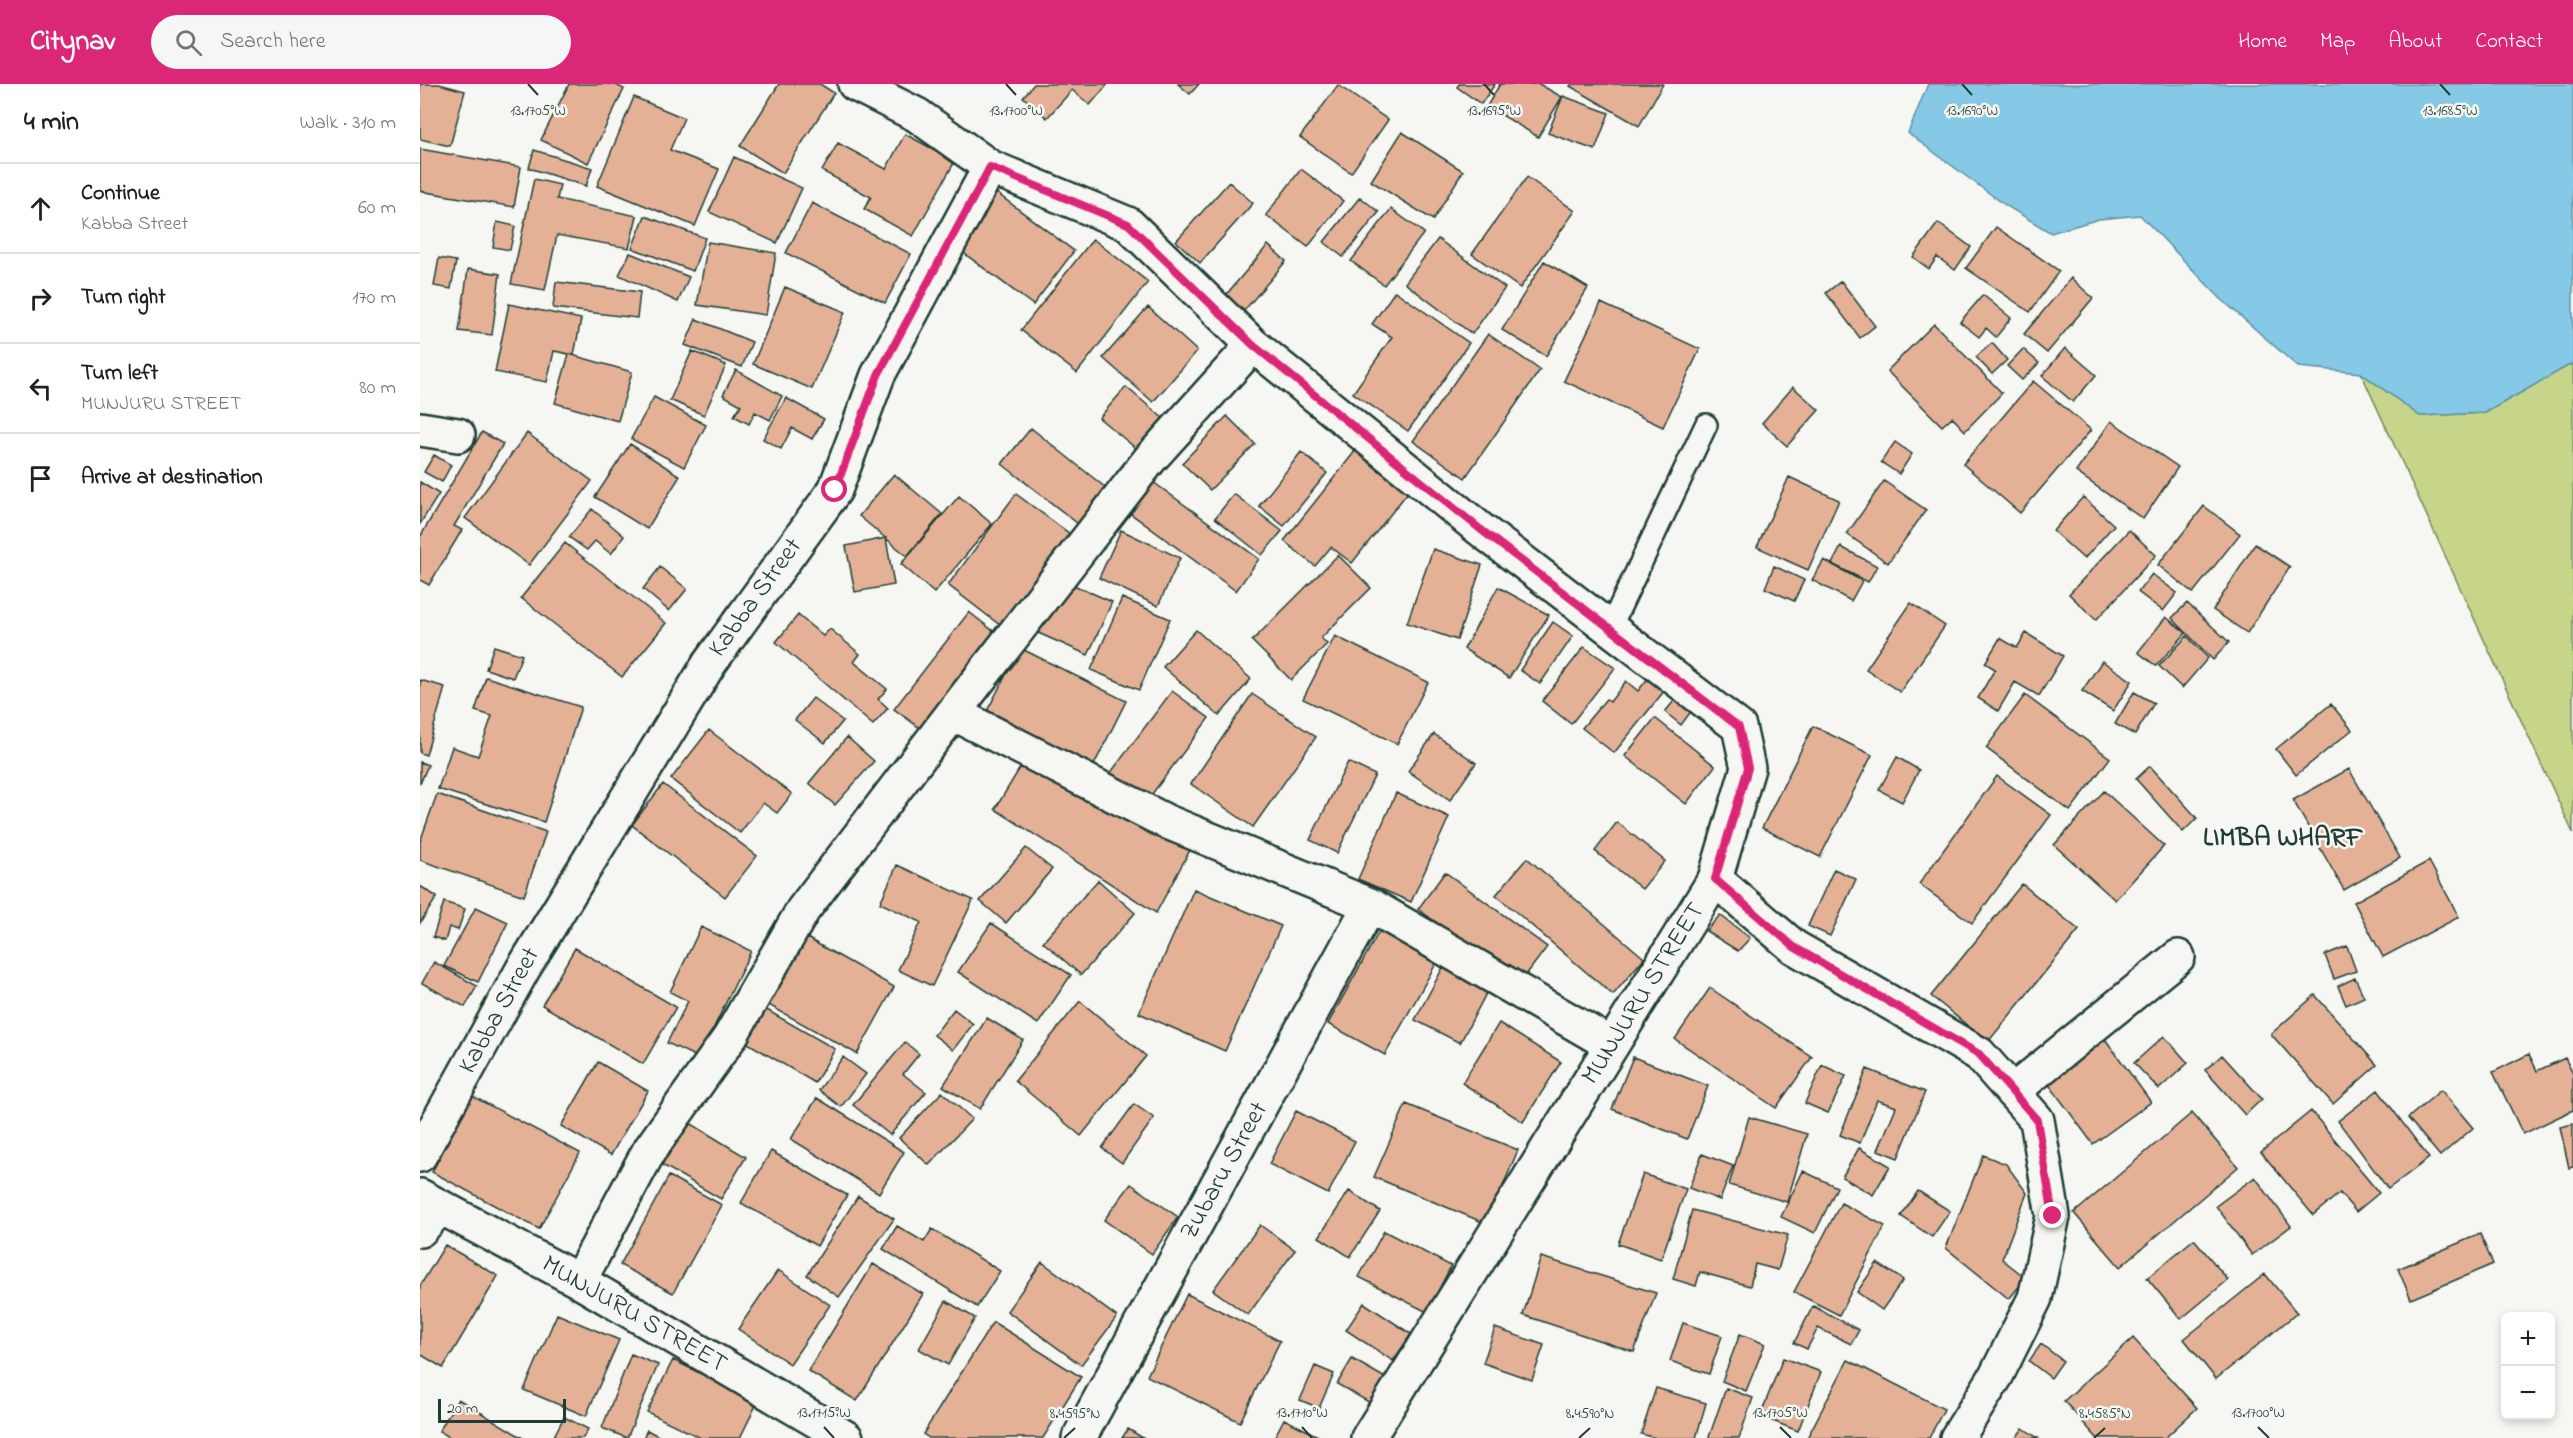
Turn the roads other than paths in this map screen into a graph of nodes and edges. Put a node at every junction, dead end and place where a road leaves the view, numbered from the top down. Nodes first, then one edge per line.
1 (855, 84) edge
2 (990, 167) junction
3 (1253, 345) junction
4 (1706, 425) dead end
5 (420, 429) edge
6 (458, 435) dead end
7 (1610, 628) junction
8 (953, 714) junction
9 (1715, 879) junction
10 (1370, 905) junction
11 (2178, 957) dead end
12 (1612, 1045) junction
13 (2012, 1092) junction
14 (420, 1155) edge
15 (427, 1211) edge
16 (579, 1281) junction
17 (846, 1438) edge
18 (1079, 1438) edge
19 (1368, 1438) edge
20 (1957, 1438) edge

1 - 2 street
2 - 3 street
2 - 14 street, Kabba Street
3 - 7 street
3 - 8 street
4 - 7 lane
5 - 6 street
7 - 9 street
8 - 10 street
8 - 16 street
9 - 12 street, MUNJURU STREET
9 - 13 street, MUNJURU STREET
10 - 12 street
10 - 18 street, Zubaru Street
11 - 13 street
12 - 19 street, MUNJURU STREET
13 - 20 street, MUNJURU STREET
15 - 16 street, MUNJURU STREET
16 - 17 street, MUNJURU STREET

